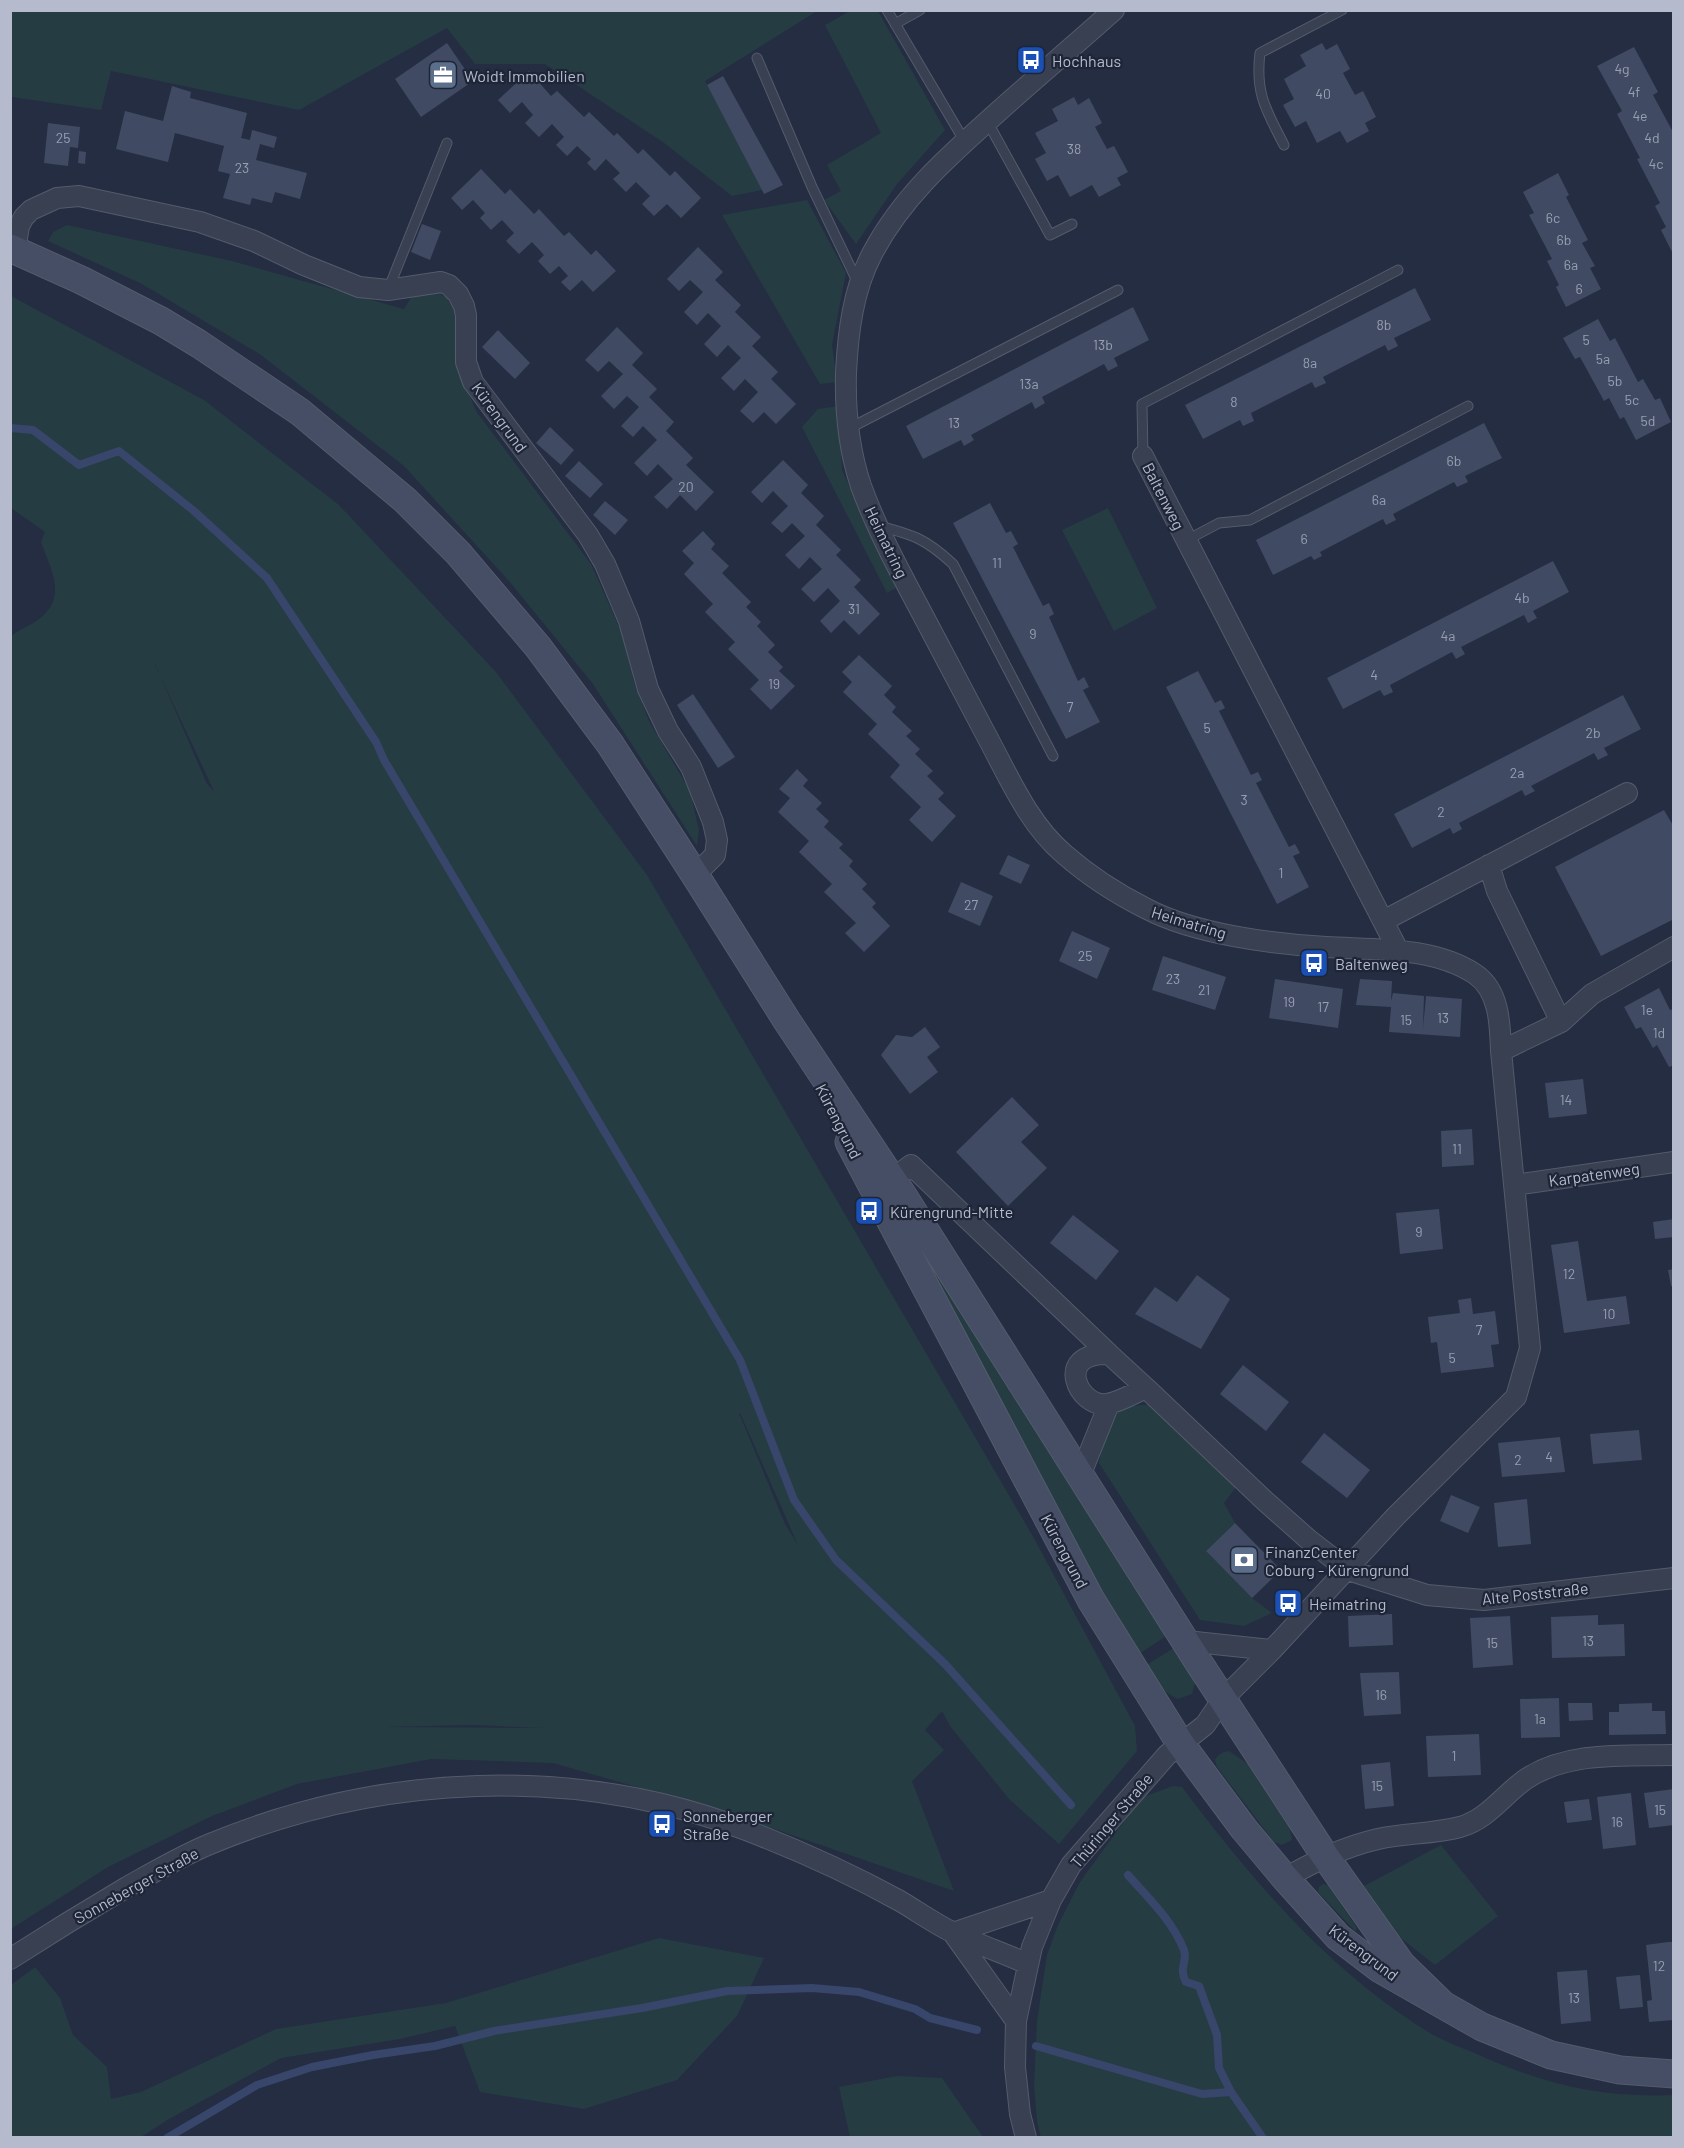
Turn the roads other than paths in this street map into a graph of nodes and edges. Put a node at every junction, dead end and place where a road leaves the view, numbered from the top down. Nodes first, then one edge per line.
1 (887, 10) edge
2 (921, 10) edge
3 (1342, 10) edge
4 (1104, 14) edge
5 (895, 24) junction
6 (757, 58) dead end
7 (987, 121) junction
8 (965, 142) junction
9 (447, 143) dead end
10 (1284, 145) dead end
11 (1072, 224) dead end
12 (13, 249) edge
13 (1398, 270) dead end
14 (859, 285) junction
15 (388, 290) junction
16 (1118, 290) dead end
17 (1468, 406) dead end
18 (848, 429) junction
19 (1143, 456) joint
20 (879, 526) junction
21 (1187, 540) junction
22 (1053, 756) dead end
23 (1627, 793) dead end
24 (1489, 865) junction
25 (695, 875) junction
26 (1383, 921) junction
27 (1674, 947) edge
28 (1399, 952) junction
29 (1561, 1022) junction
30 (1501, 1051) junction
31 (1674, 1162) edge
32 (1515, 1185) junction
33 (884, 1186) junction
34 (1109, 1354) junction
35 (1146, 1388) junction
36 (1109, 1404) junction
37 (1080, 1476) junction
38 (1348, 1570) junction
39 (1674, 1578) edge
40 (1186, 1641) junction
41 (1272, 1650) junction
42 (1222, 1699) junction
43 (1180, 1743) junction
44 (1674, 1755) edge
45 (1325, 1856) junction
46 (1285, 1878) junction
47 (1051, 1900) junction
48 (953, 1933) junction
49 (1030, 1955) junction
50 (10, 1959) edge
51 (1442, 2004) junction
52 (1016, 2021) junction
53 (1674, 2074) edge
54 (1026, 2138) edge

1 - 5 lane
2 - 5 lane
3 - 10 lane
4 - 7 street, Heimatring
5 - 8 lane
6 - 14 lane
7 - 8 street, Heimatring
7 - 11 lane
8 - 14 street, Heimatring
9 - 15 lane
12 - 15 street, Kürengrund
12 - 25 main road, Kürengrund
13 - 19 lane
14 - 18 street, Heimatring
15 - 25 street, Kürengrund
16 - 18 lane
17 - 21 lane
18 - 20 street, Heimatring
19 - 21 street, Baltenweg
20 - 22 lane
20 - 28 street, Heimatring
21 - 26 street, Baltenweg
23 - 24 street
24 - 26 street
24 - 29 street
25 - 33 main road, Kürengrund
26 - 28 street, Baltenweg
27 - 29 street
28 - 30 street, Heimatring
29 - 30 street
30 - 32 street, Heimatring
31 - 32 street, Karpatenweg
32 - 38 street, Heimatring
33 - 34 street, Alte Poststraße
33 - 37 main road, Kürengrund
33 - 43 main road, Kürengrund
34 - 35 street, Alte Poststraße
34 - 36 street
35 - 36 street
35 - 38 street, Alte Poststraße
36 - 37 street
37 - 40 main road, Kürengrund
38 - 39 street, Alte Poststraße
38 - 41 street, Heimatring
40 - 41 street
40 - 42 main road, Kürengrund
41 - 42 street, Heimatring
42 - 43 street, Thüringer Straße
42 - 45 main road, Kürengrund
43 - 46 main road, Kürengrund
43 - 47 street, Thüringer Straße
44 - 45 street
45 - 46 street
45 - 51 main road, Kürengrund
46 - 51 main road, Kürengrund
47 - 48 street
47 - 49 street, Thüringer Straße
48 - 49 street, Sonneberger Straße
48 - 50 street, Sonneberger Straße
48 - 52 street, Sonneberger Straße
49 - 52 street, Thüringer Straße
51 - 53 main road, Kürengrund
52 - 54 street, Thüringer Straße

